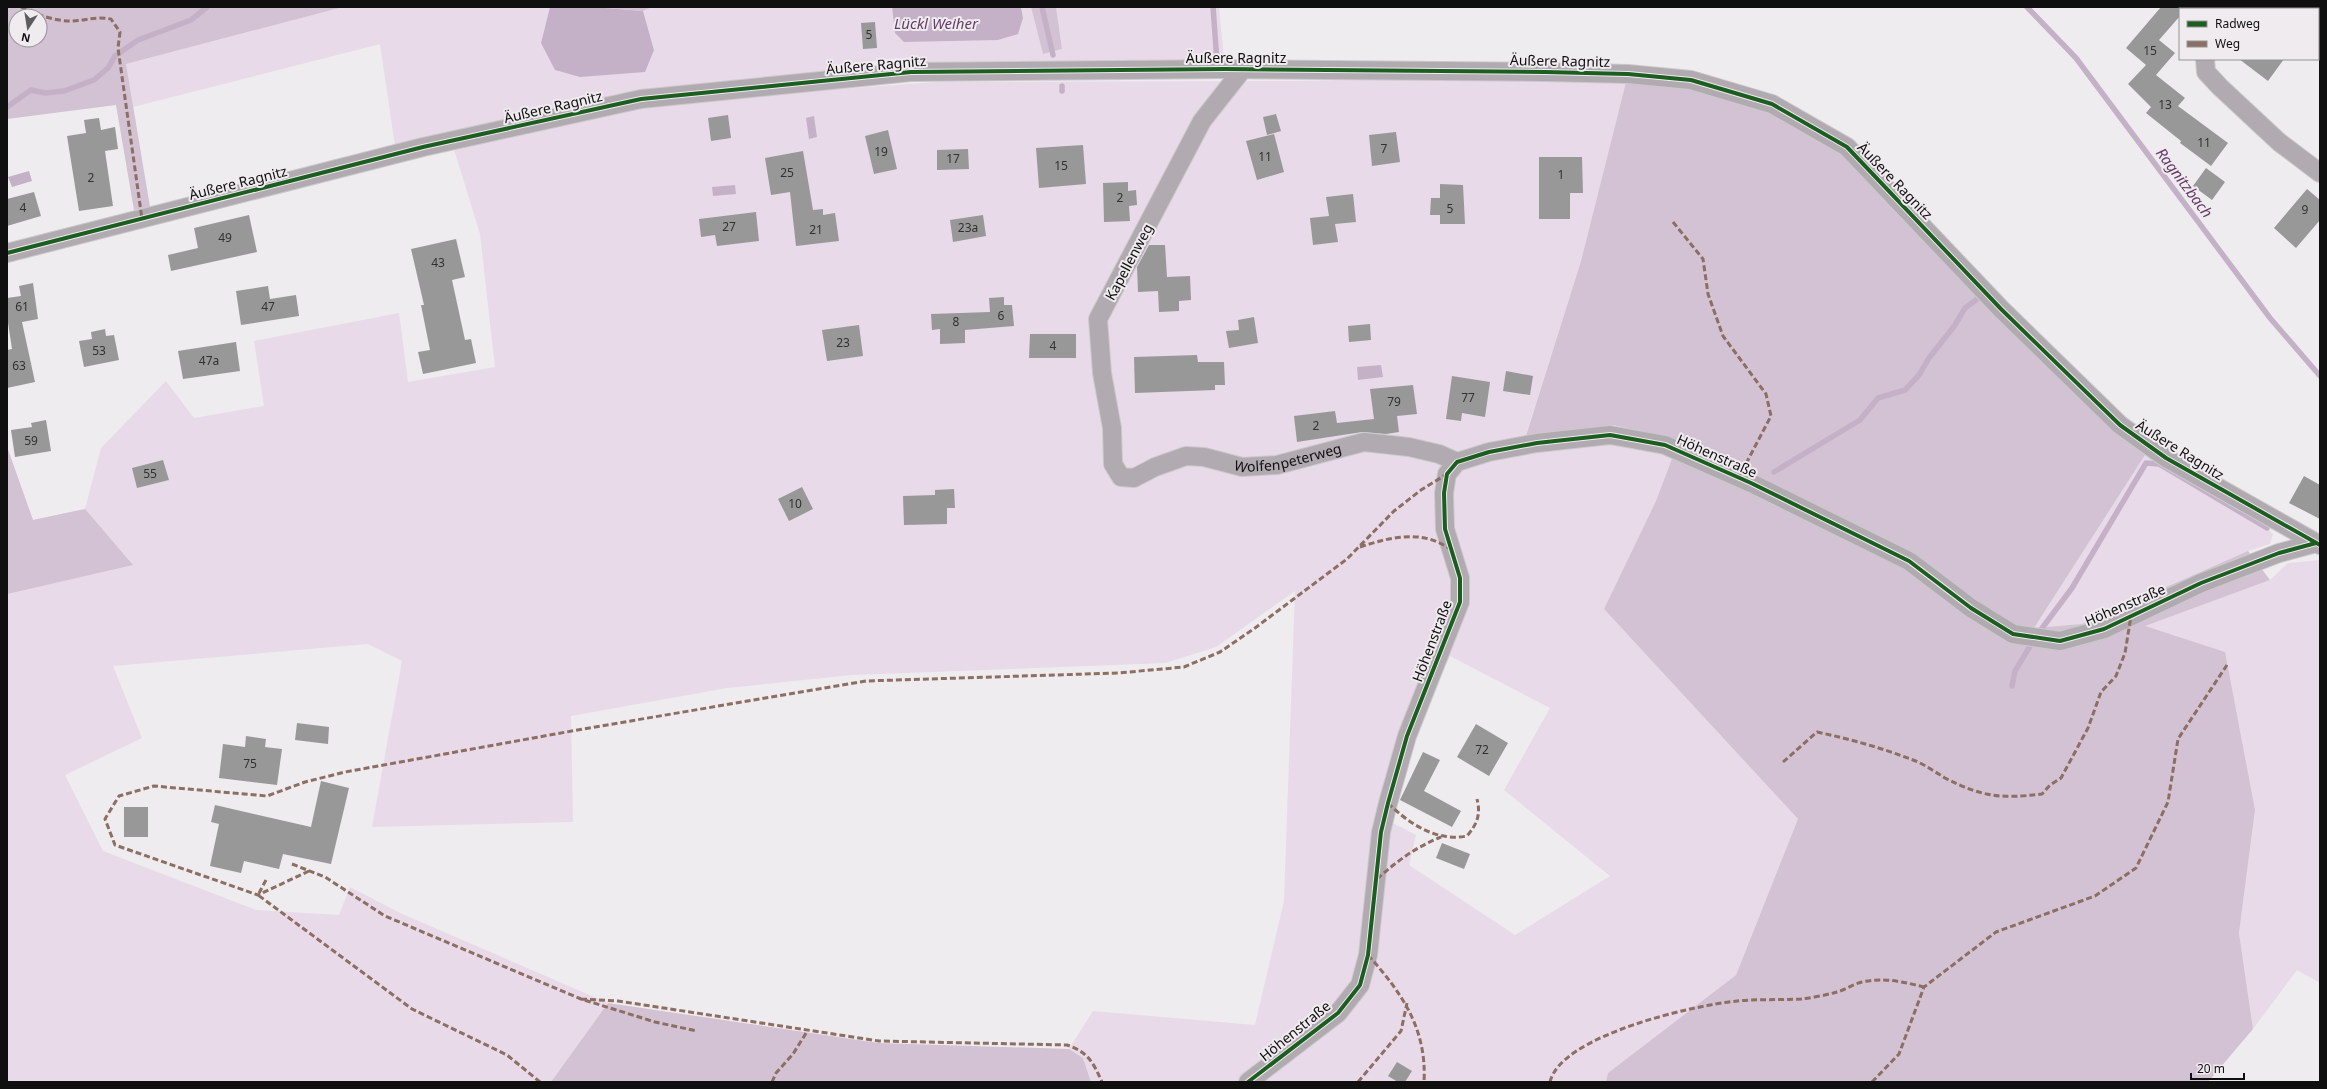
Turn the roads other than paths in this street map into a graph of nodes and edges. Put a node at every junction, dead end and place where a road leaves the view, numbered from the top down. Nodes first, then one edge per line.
1 (2205, 60) edge
2 (1243, 69) junction
3 (2320, 174) edge
4 (7, 253) edge
5 (1457, 462) junction
6 (1121, 477) joint
7 (2318, 544) edge
8 (1248, 1082) edge

1 - 3 street
2 - 4 street, Äußere Ragnitz
2 - 6 street, Kapellenweg
2 - 7 street, Äußere Ragnitz
5 - 6 street, Wolfenpeterweg
5 - 7 street, Höhenstraße
5 - 8 street, Höhenstraße

